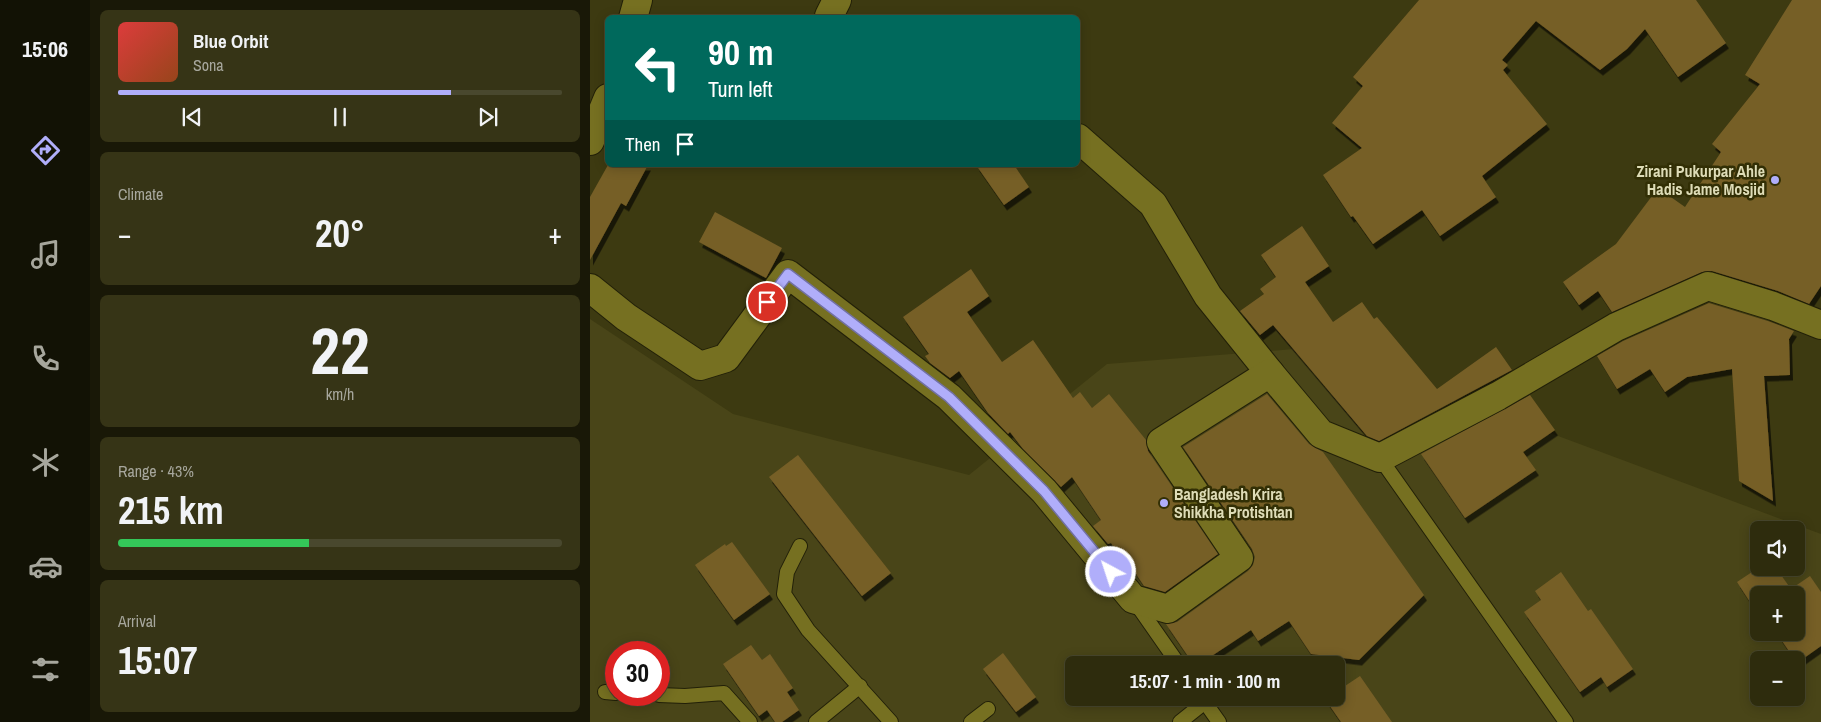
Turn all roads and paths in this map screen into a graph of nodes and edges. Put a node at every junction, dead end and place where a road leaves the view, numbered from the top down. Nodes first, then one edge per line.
1 (638, 0) edge
2 (838, 0) edge
3 (634, 15) edge
4 (830, 15) edge
5 (605, 105) edge
6 (1080, 140) edge
7 (590, 141) edge
8 (590, 288) edge
9 (1821, 325) edge
10 (1270, 373) junction
11 (1380, 458) junction
12 (800, 546) dead end
13 (1133, 600) junction
14 (1173, 656) edge
15 (860, 686) junction
16 (670, 695) edge
17 (1197, 706) edge
18 (1208, 706) edge
19 (988, 709) dead end
20 (750, 722) edge
21 (816, 722) edge
22 (891, 722) edge
23 (971, 722) edge
24 (1180, 722) edge
25 (1219, 722) edge
26 (1566, 722) edge

1 - 3 street
2 - 4 street
5 - 7 street
6 - 10 street
8 - 13 street
9 - 11 street
10 - 11 street
10 - 13 street
11 - 26 lane
12 - 15 lane
13 - 14 lane
15 - 21 lane
15 - 22 lane
16 - 20 lane
17 - 24 lane
18 - 25 lane
19 - 23 lane

